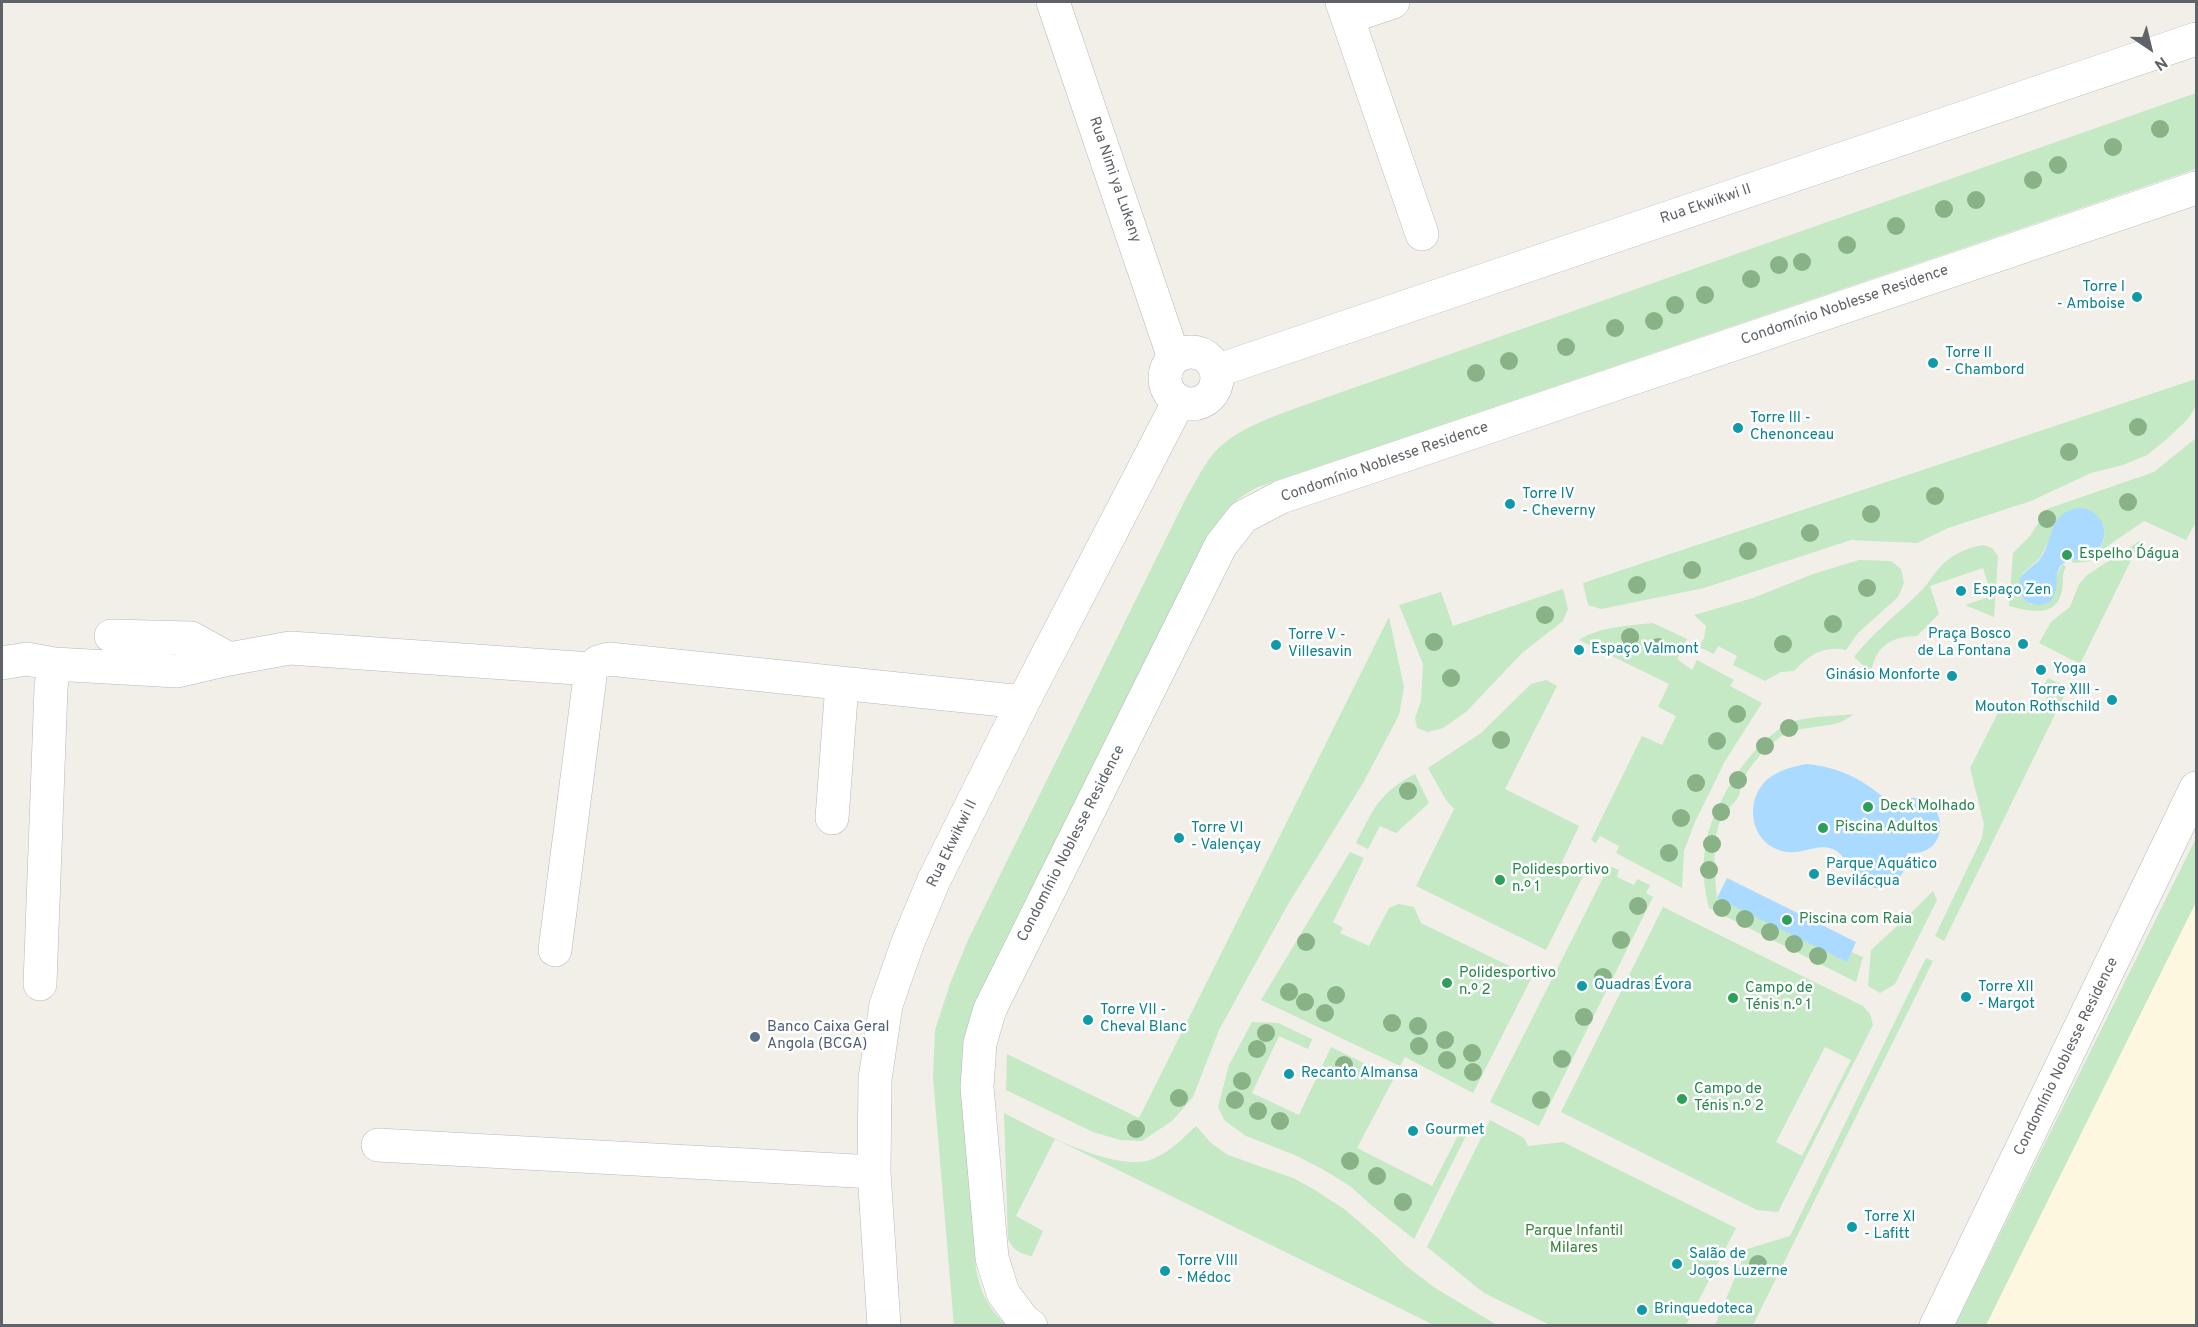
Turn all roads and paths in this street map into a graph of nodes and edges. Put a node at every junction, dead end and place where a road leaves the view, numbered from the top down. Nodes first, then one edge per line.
1 (1053, 2) edge
2 (1393, 2) edge
3 (1345, 9) edge
4 (2196, 39) edge
5 (2196, 188) edge
6 (1422, 234) dead end
7 (1174, 358) junction
8 (1216, 371) junction
9 (1179, 401) junction
10 (111, 636) dead end
11 (229, 658) junction
12 (2, 663) edge
13 (54, 664) junction
14 (591, 669) junction
15 (842, 684) junction
16 (1023, 702) junction
17 (2196, 788) edge
18 (832, 818) dead end
19 (555, 950) dead end
20 (40, 984) dead end
21 (378, 1145) dead end
22 (874, 1172) junction
23 (884, 1326) edge
24 (1031, 1326) edge
25 (1936, 1326) edge

1 - 7 street, Rua Nimi ya Lukeny
2 - 3 street
3 - 6 street
4 - 8 street, Rua Ekwikwi II
5 - 24 street, Condomínio Noblesse Residence
7 - 8 street
7 - 9 street
8 - 9 street
9 - 16 street, Rua Ekwikwi II
10 - 11 street
11 - 13 street
11 - 14 street
12 - 13 street
13 - 20 street
14 - 15 street
14 - 19 street
15 - 16 street
15 - 18 street
16 - 22 street, Rua Ekwikwi II
17 - 25 street, Condomínio Noblesse Residence
21 - 22 street
22 - 23 street, Rua Ekwikwi II

